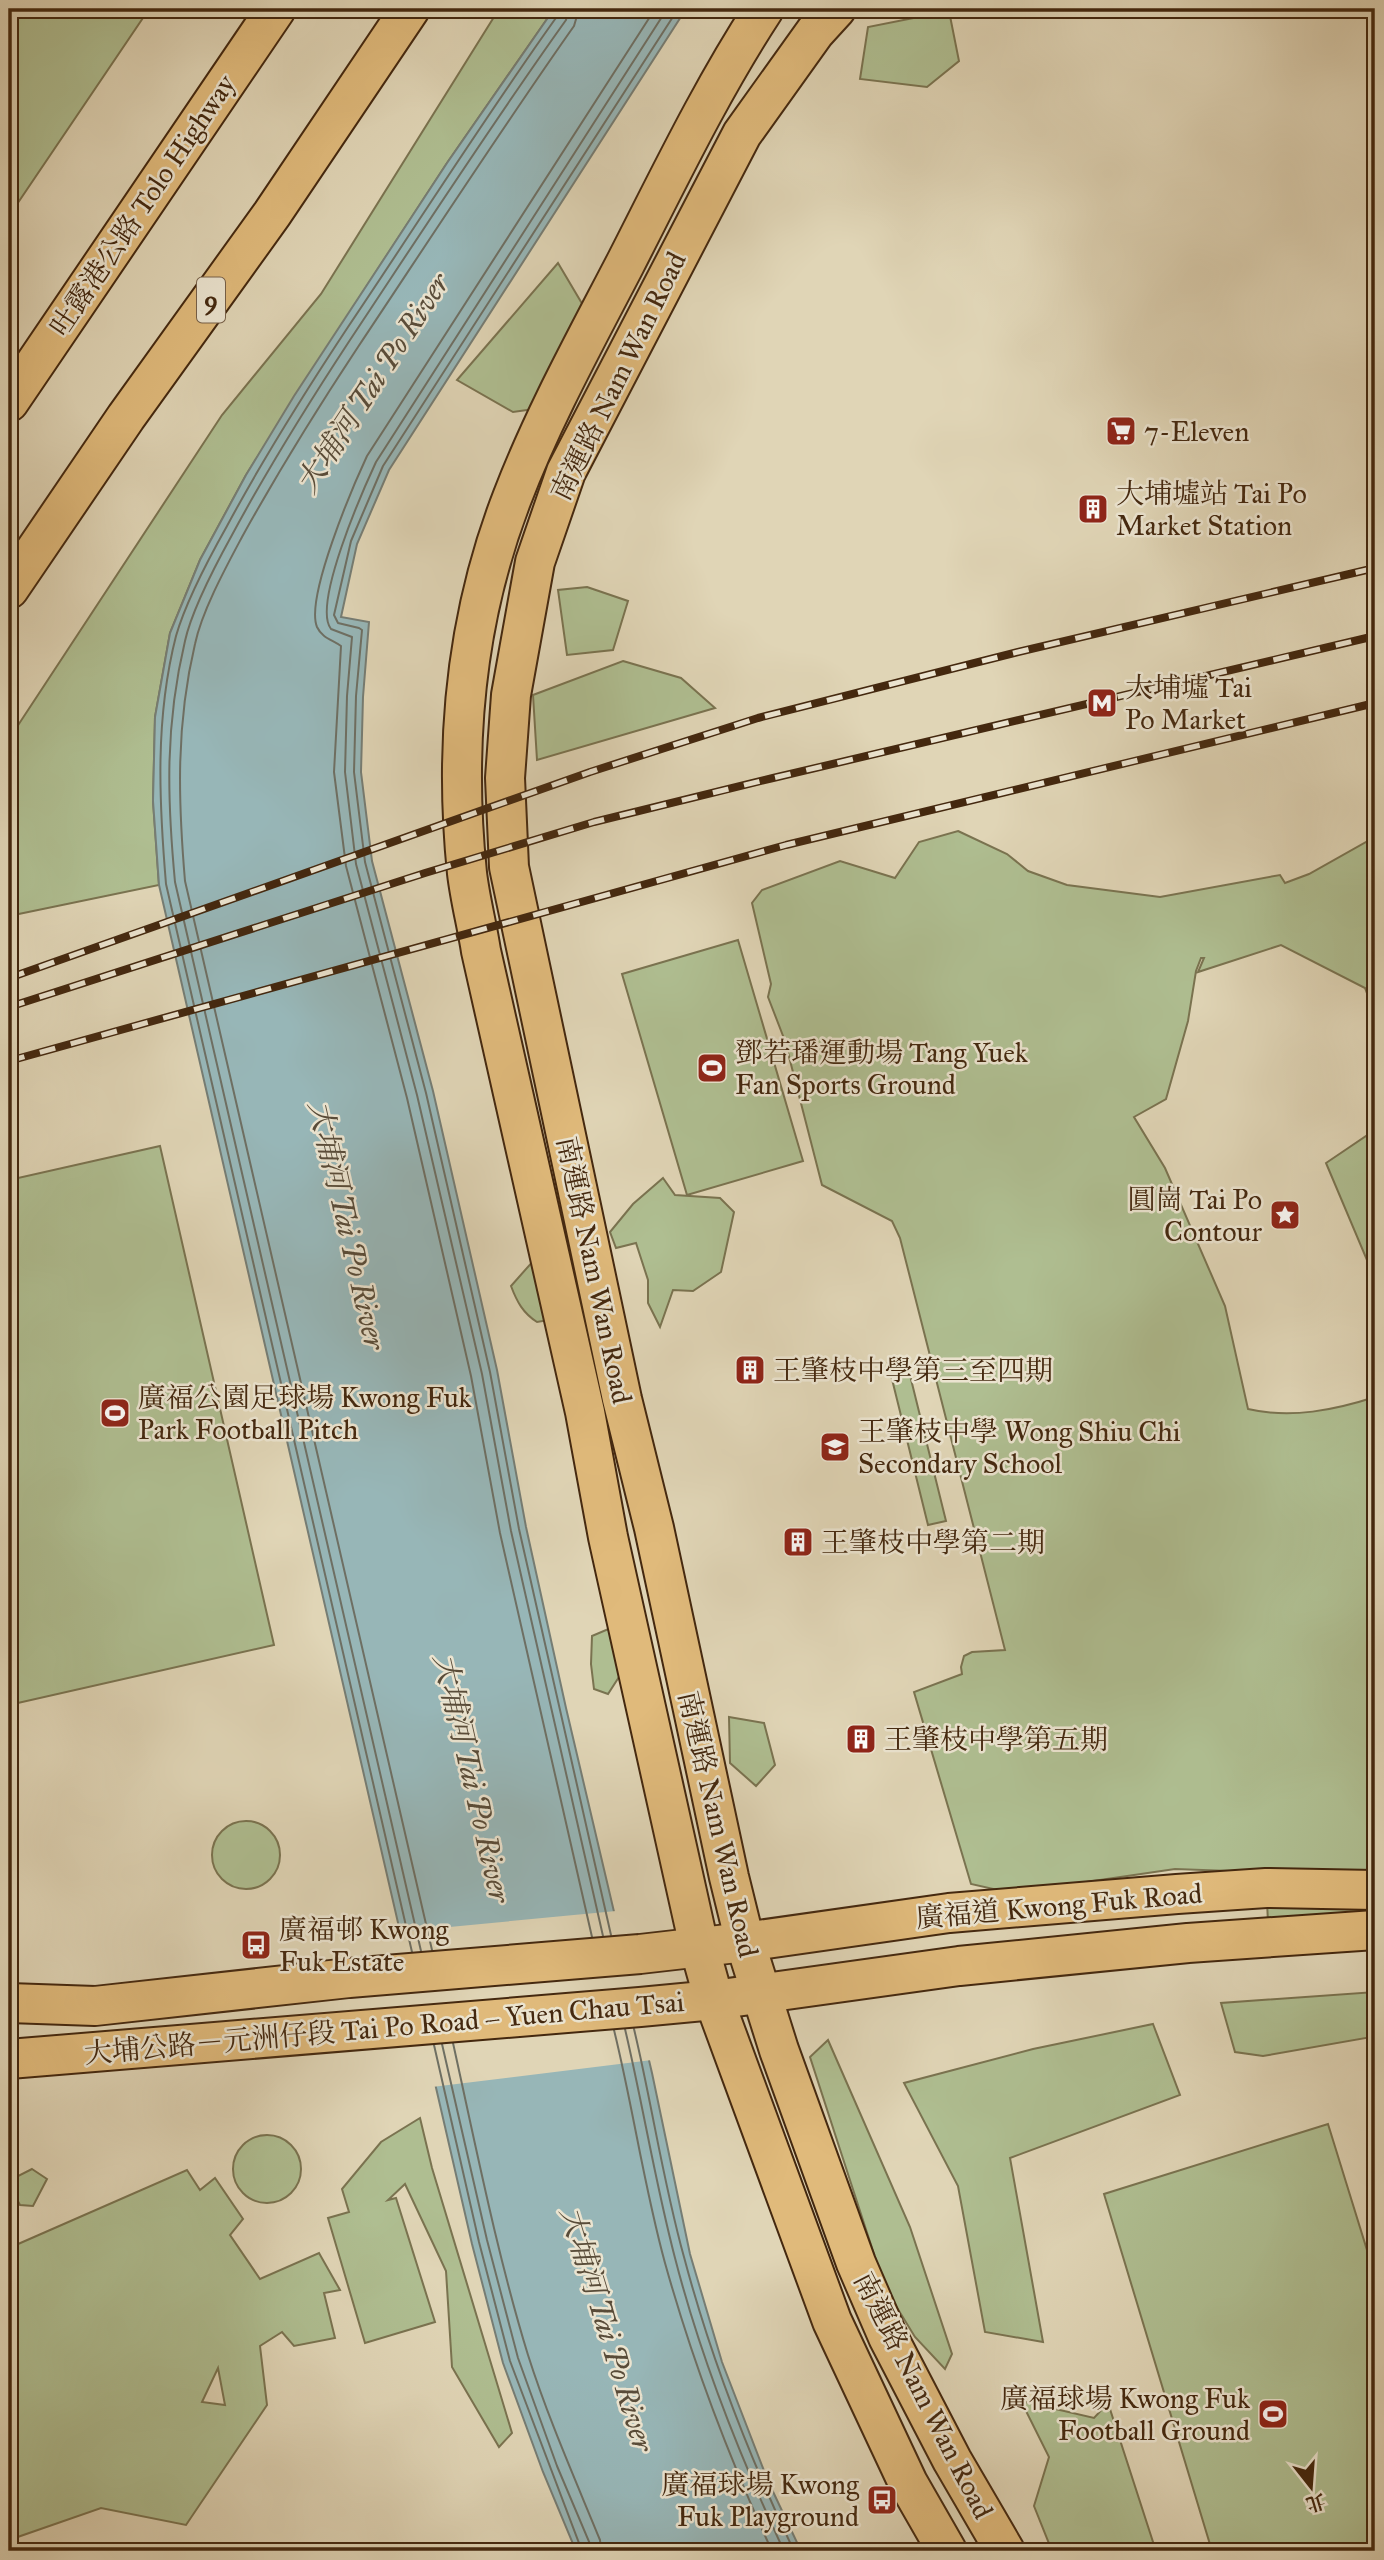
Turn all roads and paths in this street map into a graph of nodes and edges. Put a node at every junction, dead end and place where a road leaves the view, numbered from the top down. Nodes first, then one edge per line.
1 (276, 9) edge
2 (410, 9) edge
3 (764, 9) edge
4 (836, 9) edge
5 (9, 402) edge
6 (9, 589) edge
7 (1375, 1890) edge
8 (1375, 1930) edge
9 (745, 1942) junction
10 (699, 1946) junction
11 (760, 1994) junction
12 (714, 2000) junction
13 (9, 2003) edge
14 (9, 2059) edge
15 (947, 2551) edge
16 (1005, 2551) edge

1 - 5 main road, 吐露港公路 Tolo Highway
2 - 6 main road, 9
3 - 10 main road, 南運路 Nam Wan Road
4 - 9 main road, 南運路 Nam Wan Road
7 - 9 main road, 廣福道 Kwong Fuk Road
8 - 11 main road, 廣福道 Kwong Fuk Road
9 - 10 main road, 大埔公路－元洲仔段 Tai Po Road – Yuen Chau Tsai
9 - 11 main road, 南運路 Nam Wan Road
10 - 12 main road, 南運路 Nam Wan Road
10 - 13 main road, 大埔公路－元洲仔段 Tai Po Road – Yuen Chau Tsai
11 - 12 main road, 大埔公路－元洲仔段 Tai Po Road – Yuen Chau Tsai
11 - 16 main road, 南運路 Nam Wan Road
12 - 14 main road, 大埔公路－元洲仔段 Tai Po Road – Yuen Chau Tsai
12 - 15 main road, 南運路 Nam Wan Road

